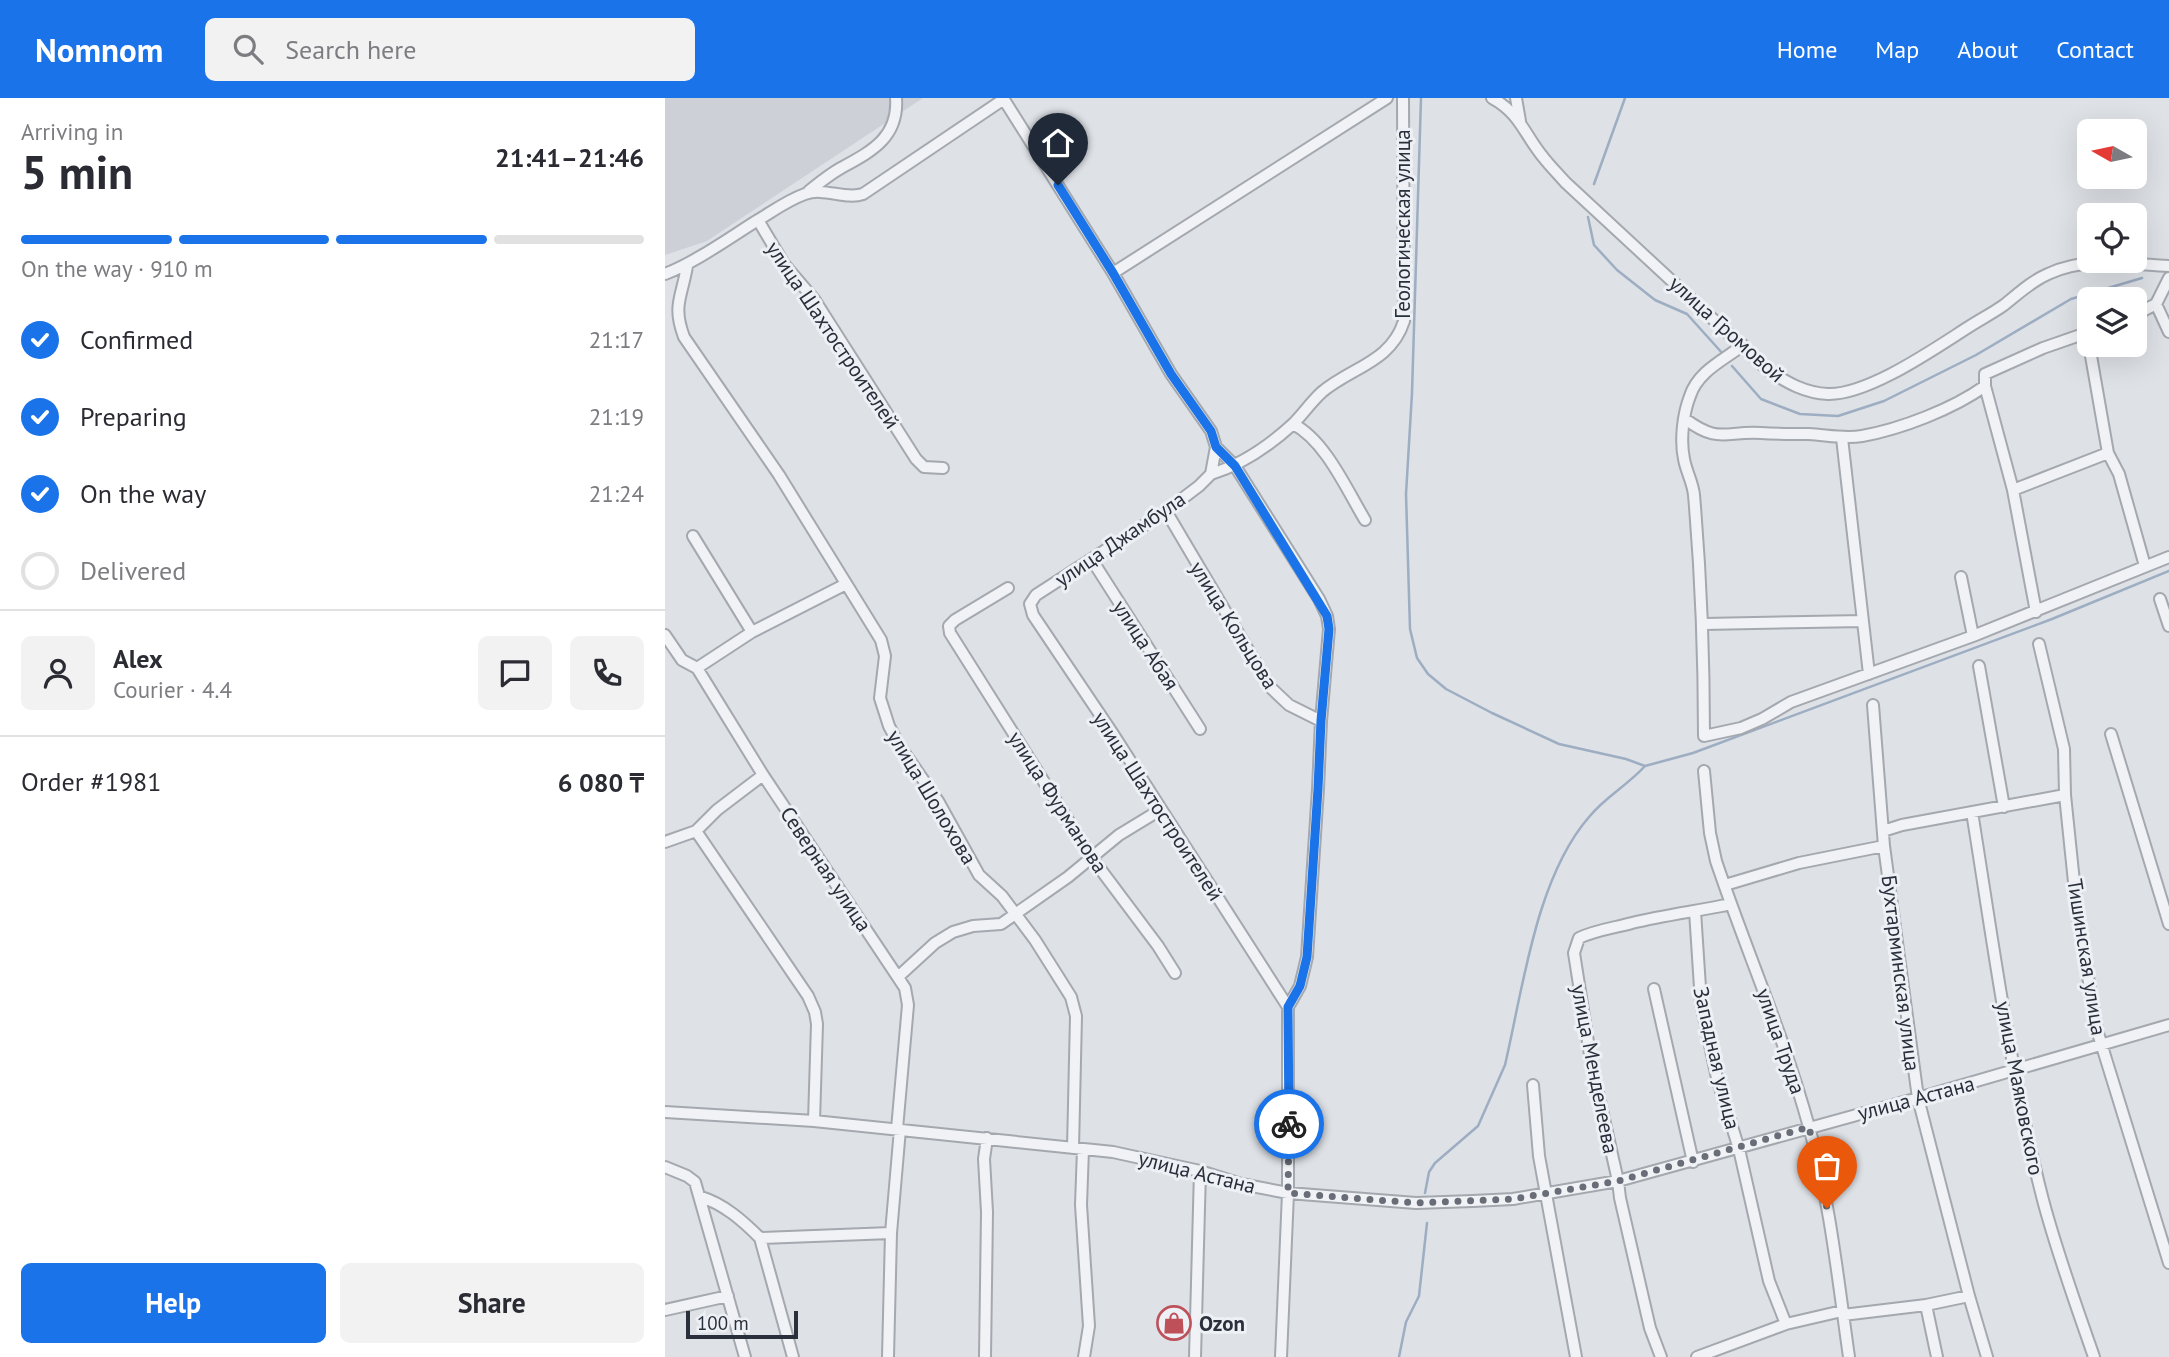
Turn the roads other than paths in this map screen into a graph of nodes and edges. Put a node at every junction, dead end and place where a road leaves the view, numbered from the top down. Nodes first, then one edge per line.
1 (896, 98) edge
2 (1387, 98) edge
3 (1403, 98) edge
4 (1492, 98) edge
5 (1516, 98) edge
6 (1004, 99) edge
7 (1520, 121) junction
8 (807, 193) junction
9 (758, 220) junction
10 (687, 266) junction
11 (2169, 266) edge
12 (1113, 273) junction
13 (665, 274) edge
14 (2169, 278) edge
15 (2156, 304) junction
16 (2147, 309) edge
17 (2169, 332) edge
18 (2077, 336) edge
19 (1743, 345) junction
20 (2092, 357) edge
21 (1985, 386) junction
22 (1685, 419) junction
23 (1293, 424) junction
24 (1842, 438) junction
25 (1216, 447) junction
26 (2108, 453) junction
27 (1235, 466) junction
28 (943, 468) dead end
29 (1213, 469) junction
30 (2013, 490) junction
31 (1166, 511) junction
32 (1365, 520) dead end
33 (693, 536) dead end
34 (2169, 557) edge
35 (1092, 560) junction
36 (2145, 566) junction
37 (1961, 577) dead end
38 (846, 584) junction
39 (1007, 588) dead end
40 (2160, 599) dead end
41 (1030, 604) joint
42 (2036, 612) junction
43 (1863, 621) junction
44 (1704, 624) junction
45 (2169, 626) edge
46 (752, 632) junction
47 (665, 635) edge
48 (1973, 636) junction
49 (2039, 644) dead end
50 (1979, 666) dead end
51 (697, 668) junction
52 (1869, 674) junction
53 (1873, 705) dead end
54 (1321, 721) junction
55 (1201, 729) dead end
56 (2111, 734) dead end
57 (1705, 771) dead end
58 (763, 775) junction
59 (2065, 795) junction
60 (2004, 807) junction
61 (1160, 810) junction
62 (1972, 812) junction
63 (696, 831) junction
64 (1883, 831) junction
65 (665, 842) edge
66 (1884, 846) junction
67 (1092, 858) junction
68 (1725, 885) junction
69 (1731, 904) junction
70 (1695, 911) junction
71 (1015, 912) junction
72 (2169, 924) edge
73 (1175, 973) dead end
74 (899, 976) junction
75 (1654, 989) dead end
76 (1288, 1007) junction
77 (2169, 1025) edge
78 (2101, 1044) junction
79 (2014, 1070) junction
80 (1533, 1085) dead end
81 (1918, 1098) junction
82 (665, 1112) edge
83 (814, 1121) junction
84 (1809, 1127) junction
85 (898, 1129) junction
86 (987, 1138) junction
87 (1078, 1148) junction
88 (1739, 1149) junction
89 (1693, 1162) junction
90 (665, 1167) edge
91 (1200, 1171) junction
92 (1618, 1181) junction
93 (1288, 1193) junction
94 (1547, 1194) junction
95 (701, 1197) junction
96 (891, 1233) junction
97 (760, 1238) junction
98 (2169, 1263) edge
99 (728, 1296) junction
100 (1969, 1296) junction
101 (1926, 1305) junction
102 (665, 1310) edge
103 (1842, 1313) junction
104 (1786, 1324) junction
105 (745, 1357) edge
106 (793, 1357) edge
107 (888, 1357) edge
108 (985, 1357) edge
109 (1084, 1357) edge
110 (1195, 1357) edge
111 (1281, 1357) edge
112 (1576, 1357) edge
113 (1661, 1357) edge
114 (1697, 1357) edge
115 (1849, 1357) edge
116 (1937, 1357) edge
117 (1987, 1357) edge
118 (2094, 1357) edge

1 - 8 street
2 - 12 street
3 - 23 street, Геологическая улица
4 - 7 street, улица Громовой
5 - 7 street
6 - 8 street
6 - 12 street
7 - 19 street, улица Громовой
8 - 9 street
9 - 10 street
9 - 28 street, улица Шахтостроителей
10 - 13 street
10 - 38 street, улица Шолохова
11 - 19 street, улица Громовой
12 - 25 street
14 - 15 street
15 - 16 street
15 - 17 street
18 - 21 street
19 - 22 street
20 - 26 street
21 - 24 street
21 - 30 street
22 - 24 street
22 - 44 street
23 - 27 street, улица Джамбула
23 - 32 street
24 - 43 street
25 - 27 street
25 - 29 street
26 - 30 street
26 - 36 street
27 - 29 street, улица Джамбула
27 - 54 street
29 - 31 street, улица Джамбула
30 - 42 street
31 - 35 street, улица Джамбула
31 - 54 street, улица Кольцова
33 - 46 street
34 - 36 street
35 - 41 street, улица Джамбула
35 - 55 street, улица Абая
36 - 42 street
37 - 48 street
38 - 46 street
38 - 71 street, улица Шолохова
39 - 67 street, улица Фурманова
40 - 45 street
41 - 61 street, улица Шахтостроителей
42 - 48 street
43 - 44 street
43 - 52 street
44 - 52 street
46 - 51 street
47 - 51 street, Северная улица
48 - 52 street
49 - 59 street, Тишинская улица
50 - 60 street
51 - 58 street, Северная улица
53 - 64 street, Бухтарминская улица
54 - 76 street
56 - 72 street
57 - 68 street, улица Труда
58 - 63 street
58 - 74 street, Северная улица
59 - 60 street
59 - 78 street, Тишинская улица
60 - 62 street
61 - 67 street
61 - 76 street, улица Шахтостроителей
62 - 64 street
62 - 79 street, улица Маяковского
63 - 65 street
63 - 83 street
64 - 66 street, Бухтарминская улица
66 - 68 street
66 - 81 street, Бухтарминская улица
67 - 71 street
67 - 73 street, улица Фурманова
68 - 69 street, улица Труда
69 - 70 street
69 - 84 street, улица Труда
70 - 88 street, Западная улица
70 - 92 street, улица Менделеева
71 - 74 street
71 - 87 street, улица Шолохова
74 - 85 street, Северная улица
75 - 89 street
76 - 93 street
77 - 78 street, улица Астана
78 - 79 street, улица Астана
78 - 98 street, Тишинская улица
79 - 81 street, улица Астана
79 - 118 street, улица Маяковского
80 - 94 street
81 - 84 street, улица Астана
81 - 100 street, Бухтарминская улица
82 - 83 street, улица Астана
83 - 85 street, улица Астана
84 - 88 street, улица Астана
84 - 103 street, улица Труда
85 - 86 street, улица Астана
85 - 96 street, Северная улица
86 - 87 street, улица Астана
86 - 108 street
87 - 91 street, улица Астана
87 - 109 street, улица Шолохова
88 - 89 street, улица Астана
88 - 104 street, Западная улица
89 - 92 street, улица Астана
90 - 95 street
91 - 93 street, улица Астана
91 - 110 street
92 - 94 street, улица Астана
92 - 113 street, улица Менделеева
93 - 94 street, улица Астана
93 - 111 street
94 - 112 street
95 - 97 street
95 - 99 street
96 - 97 street
96 - 107 street, Северная улица
97 - 106 street
99 - 102 street
99 - 105 street
100 - 101 street
100 - 117 street, Бухтарминская улица
101 - 103 street
101 - 116 street
103 - 104 street
103 - 115 street, улица Труда
104 - 114 street

